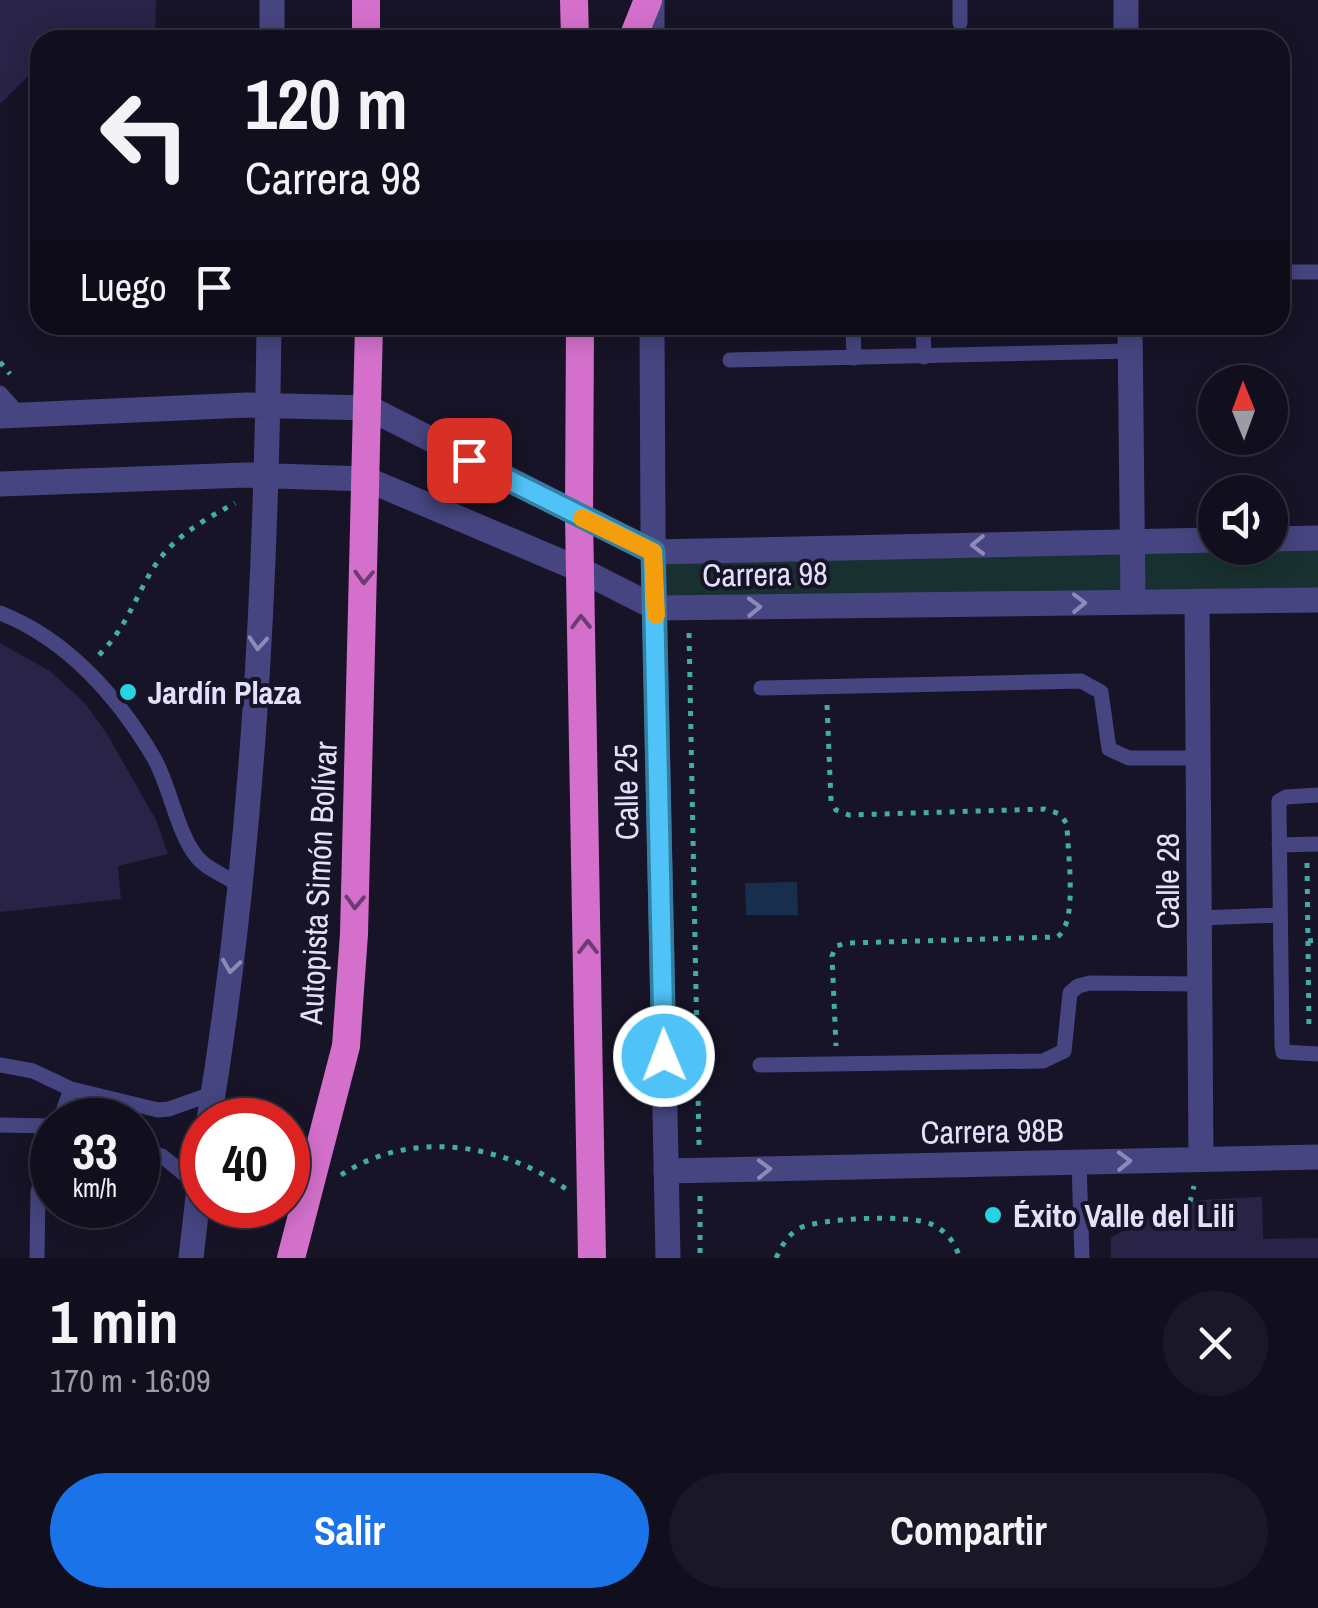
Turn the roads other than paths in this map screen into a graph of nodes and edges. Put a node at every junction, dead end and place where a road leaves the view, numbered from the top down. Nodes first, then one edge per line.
1 (272, 0) edge
2 (366, 0) edge
3 (574, 0) edge
4 (650, 0) edge
5 (960, 0) edge
6 (1126, 0) edge
7 (960, 22) dead end
8 (272, 30) edge
9 (366, 30) edge
10 (575, 30) edge
11 (636, 30) edge
12 (652, 30) edge
13 (1126, 30) edge
14 (1290, 272) edge
15 (1318, 272) edge
16 (269, 335) edge
17 (369, 335) edge
18 (580, 335) edge
19 (652, 335) edge
20 (853, 335) edge
21 (923, 335) edge
22 (1130, 338) edge
23 (924, 357) junction
24 (854, 358) junction
25 (730, 360) dead end
26 (0, 393) edge
27 (268, 405) junction
28 (369, 408) junction
29 (10, 415) edge
30 (268, 476) junction
31 (366, 480) junction
32 (0, 484) edge
33 (579, 516) junction
34 (1318, 538) edge
35 (1288, 539) edge
36 (1198, 540) edge
37 (1132, 542) junction
38 (653, 552) junction
39 (581, 570) junction
40 (1318, 600) edge
41 (1133, 602) junction
42 (1197, 602) junction
43 (656, 608) junction
44 (0, 613) edge
45 (761, 688) dead end
46 (1198, 758) junction
47 (1318, 795) edge
48 (1312, 844) edge
49 (1279, 845) junction
50 (242, 886) junction
51 (1280, 915) junction
52 (1200, 918) junction
53 (1200, 984) junction
54 (1314, 1054) edge
55 (760, 1065) dead end
56 (0, 1066) edge
57 (71, 1089) junction
58 (214, 1093) junction
59 (68, 1098) edge
60 (213, 1098) edge
61 (0, 1125) edge
62 (30, 1126) edge
63 (1318, 1157) edge
64 (1201, 1160) junction
65 (1080, 1162) junction
66 (666, 1171) junction
67 (37, 1228) edge
68 (194, 1228) edge
69 (36, 1258) edge
70 (190, 1258) edge
71 (291, 1258) edge
72 (592, 1258) edge
73 (668, 1258) edge
74 (1082, 1258) edge

1 - 8 street
2 - 9 highway
3 - 10 highway
4 - 11 highway
4 - 12 street
5 - 7 lane
6 - 13 street
14 - 15 lane
16 - 27 street
17 - 28 highway, Autopista Simón Bolívar
18 - 33 highway
19 - 38 street, Calle 25
20 - 24 lane
21 - 23 lane
22 - 23 lane
22 - 37 street
23 - 24 lane
24 - 25 lane
26 - 29 lane
27 - 28 street, Carrera 98
27 - 29 street, Carrera 98
27 - 30 street
28 - 31 highway, Autopista Simón Bolívar
28 - 33 street, Carrera 98
30 - 31 street, Carrera 98
30 - 32 street, Carrera 98
30 -> 50 street
31 - 39 street, Carrera 98
31 -> 71 highway, Autopista Simón Bolívar
33 - 38 street, Carrera 98
33 - 39 highway
34 - 35 street
36 - 37 street, Carrera 98
37 -> 38 street, Carrera 98
37 - 41 street
38 - 43 street, Calle 25
39 - 43 street, Carrera 98
72 -> 39 highway
40 - 42 street, Carrera 98
41 - 42 street, Carrera 98
43 -> 41 street, Carrera 98
42 - 46 street, Calle 28
43 - 66 street, Calle 25
44 - 50 lane
45 - 46 lane
46 - 52 street, Calle 28
47 - 49 lane
48 - 49 lane
49 - 51 lane
50 -> 58 street
51 - 52 lane
51 - 54 lane
52 - 53 street, Calle 28
53 - 55 lane
53 - 64 street, Calle 28
56 - 57 lane
57 - 58 lane
57 - 59 lane
58 - 60 street
61 - 62 lane
63 - 64 street, Carrera 98B
65 -> 64 street, Carrera 98B
66 -> 65 street, Carrera 98B
65 - 74 lane
66 - 73 street, Calle 25
67 - 69 lane
68 - 70 street

